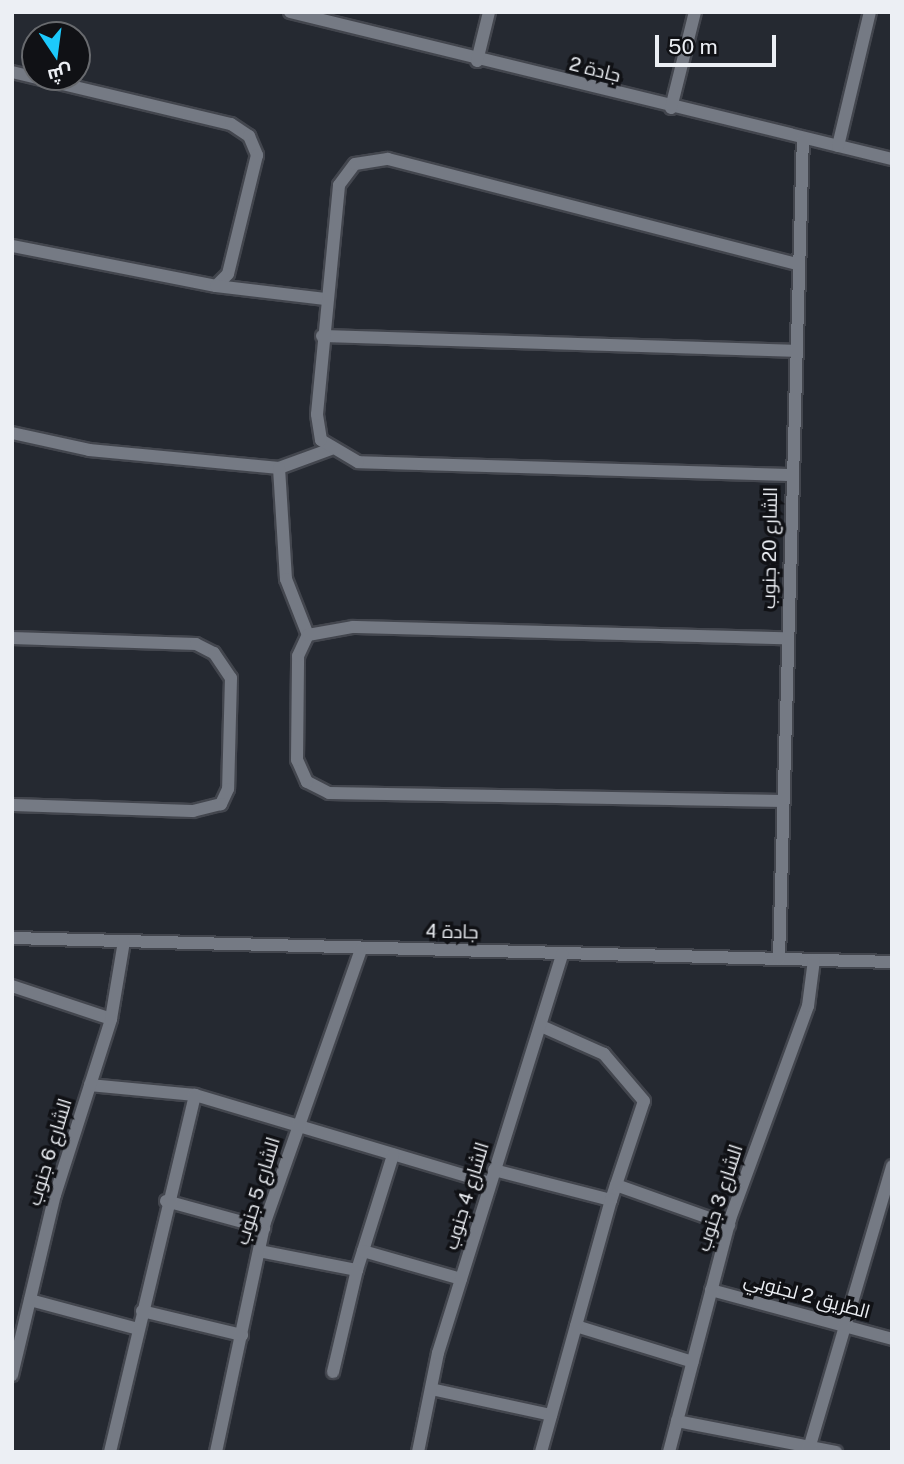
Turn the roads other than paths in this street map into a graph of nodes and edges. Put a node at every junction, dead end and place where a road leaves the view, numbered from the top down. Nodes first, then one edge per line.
1 (290, 12) edge
2 (489, 12) edge
3 (695, 12) edge
4 (870, 12) edge
5 (477, 61) junction
6 (12, 72) edge
7 (671, 108) junction
8 (803, 138) junction
9 (838, 146) junction
10 (892, 159) edge
11 (12, 246) edge
12 (796, 264) junction
13 (216, 286) junction
14 (325, 299) junction
15 (322, 336) junction
16 (794, 351) junction
17 (12, 433) edge
18 (331, 449) junction
19 (279, 468) junction
20 (791, 475) junction
21 (309, 635) junction
22 (12, 638) edge
23 (787, 638) junction
24 (783, 801) junction
25 (12, 805) edge
26 (12, 938) edge
27 (124, 941) junction
28 (361, 949) junction
29 (562, 954) junction
30 (779, 959) junction
31 (814, 960) junction
32 (892, 962) edge
33 (12, 986) edge
34 (111, 1019) junction
35 (543, 1027) junction
36 (90, 1084) junction
37 (195, 1095) junction
38 (298, 1128) junction
39 (393, 1155) junction
40 (892, 1166) edge
41 (492, 1176) junction
42 (616, 1185) junction
43 (611, 1200) junction
44 (166, 1201) junction
45 (729, 1224) junction
46 (264, 1228) junction
47 (259, 1251) junction
48 (363, 1251) junction
49 (356, 1270) junction
50 (461, 1279) junction
51 (711, 1290) junction
52 (30, 1300) junction
53 (142, 1311) junction
54 (845, 1325) junction
55 (576, 1326) junction
56 (138, 1329) junction
57 (242, 1335) junction
58 (892, 1339) edge
59 (693, 1362) junction
60 (333, 1372) dead end
61 (12, 1375) edge
62 (431, 1389) junction
63 (551, 1416) junction
64 (677, 1421) junction
65 (809, 1449) edge
66 (110, 1452) edge
67 (216, 1452) edge
68 (418, 1452) edge
69 (541, 1452) edge
70 (669, 1452) edge
71 (836, 1452) edge

1 - 5 street, جادة 2
2 - 5 street
3 - 7 street
4 - 9 street
5 - 7 street, جادة 2
6 - 13 street
7 - 8 street, جادة 2
8 - 9 street, جادة 2
8 - 12 street, الشارع 20 جنوب
9 - 10 street, جادة 2
11 - 13 street
12 - 14 street
12 - 16 street, الشارع 20 جنوب
13 - 14 street
14 - 15 street
15 - 16 street
15 - 18 street
16 - 20 street, الشارع 20 جنوب
17 - 19 street
18 - 19 street
18 - 20 street
19 - 21 street
20 - 23 street, الشارع 20 جنوب
21 - 23 street
21 - 24 street
22 - 25 street
23 - 24 street, الشارع 20 جنوب
24 - 30 street, الشارع 20 جنوب
26 - 27 street, جادة 4
27 - 28 street, جادة 4
27 - 34 street, الشارع 6 جنوب
28 - 29 street, جادة 4
28 - 38 street, الشارع 5 جنوب
29 - 30 street, جادة 4
29 - 35 street, الشارع 4 جنوب
30 - 31 street, جادة 4
31 - 32 street, جادة 4
31 - 45 street, الشارع 3 جنوب
33 - 34 street
34 - 36 street, الشارع 6 جنوب
35 - 41 street, الشارع 4 جنوب
35 - 42 street
36 - 37 street
36 - 52 street, الشارع 6 جنوب
37 - 38 street
37 - 44 street
38 - 39 street
38 - 46 street, الشارع 5 جنوب
39 - 41 street
39 - 48 street
40 - 54 street
41 - 43 street
41 - 50 street, الشارع 4 جنوب
42 - 43 street
42 - 45 street
43 - 55 street
44 - 46 street
44 - 53 street
45 - 51 street, الشارع 3 جنوب
46 - 47 street, الشارع 5 جنوب
47 - 49 street
47 - 57 street, الشارع 5 جنوب
48 - 49 street
48 - 50 street
49 - 60 street
50 - 62 street, الشارع 4 جنوب
51 - 54 street, الطريق 2 لجنوبي
51 - 59 street, الشارع 3 جنوب
52 - 56 street
52 - 61 street, الشارع 6 جنوب
53 - 56 street
53 - 57 street
54 - 58 street, الطريق 2 لجنوبي
54 - 65 street
55 - 59 street
55 - 63 street
56 - 66 street
57 - 67 street, الشارع 5 جنوب
59 - 64 street, الشارع 3 جنوب
62 - 63 street
62 - 68 street, الشارع 4 جنوب
63 - 69 street
64 - 65 street
64 - 70 street, الشارع 3 جنوب
65 - 71 street

